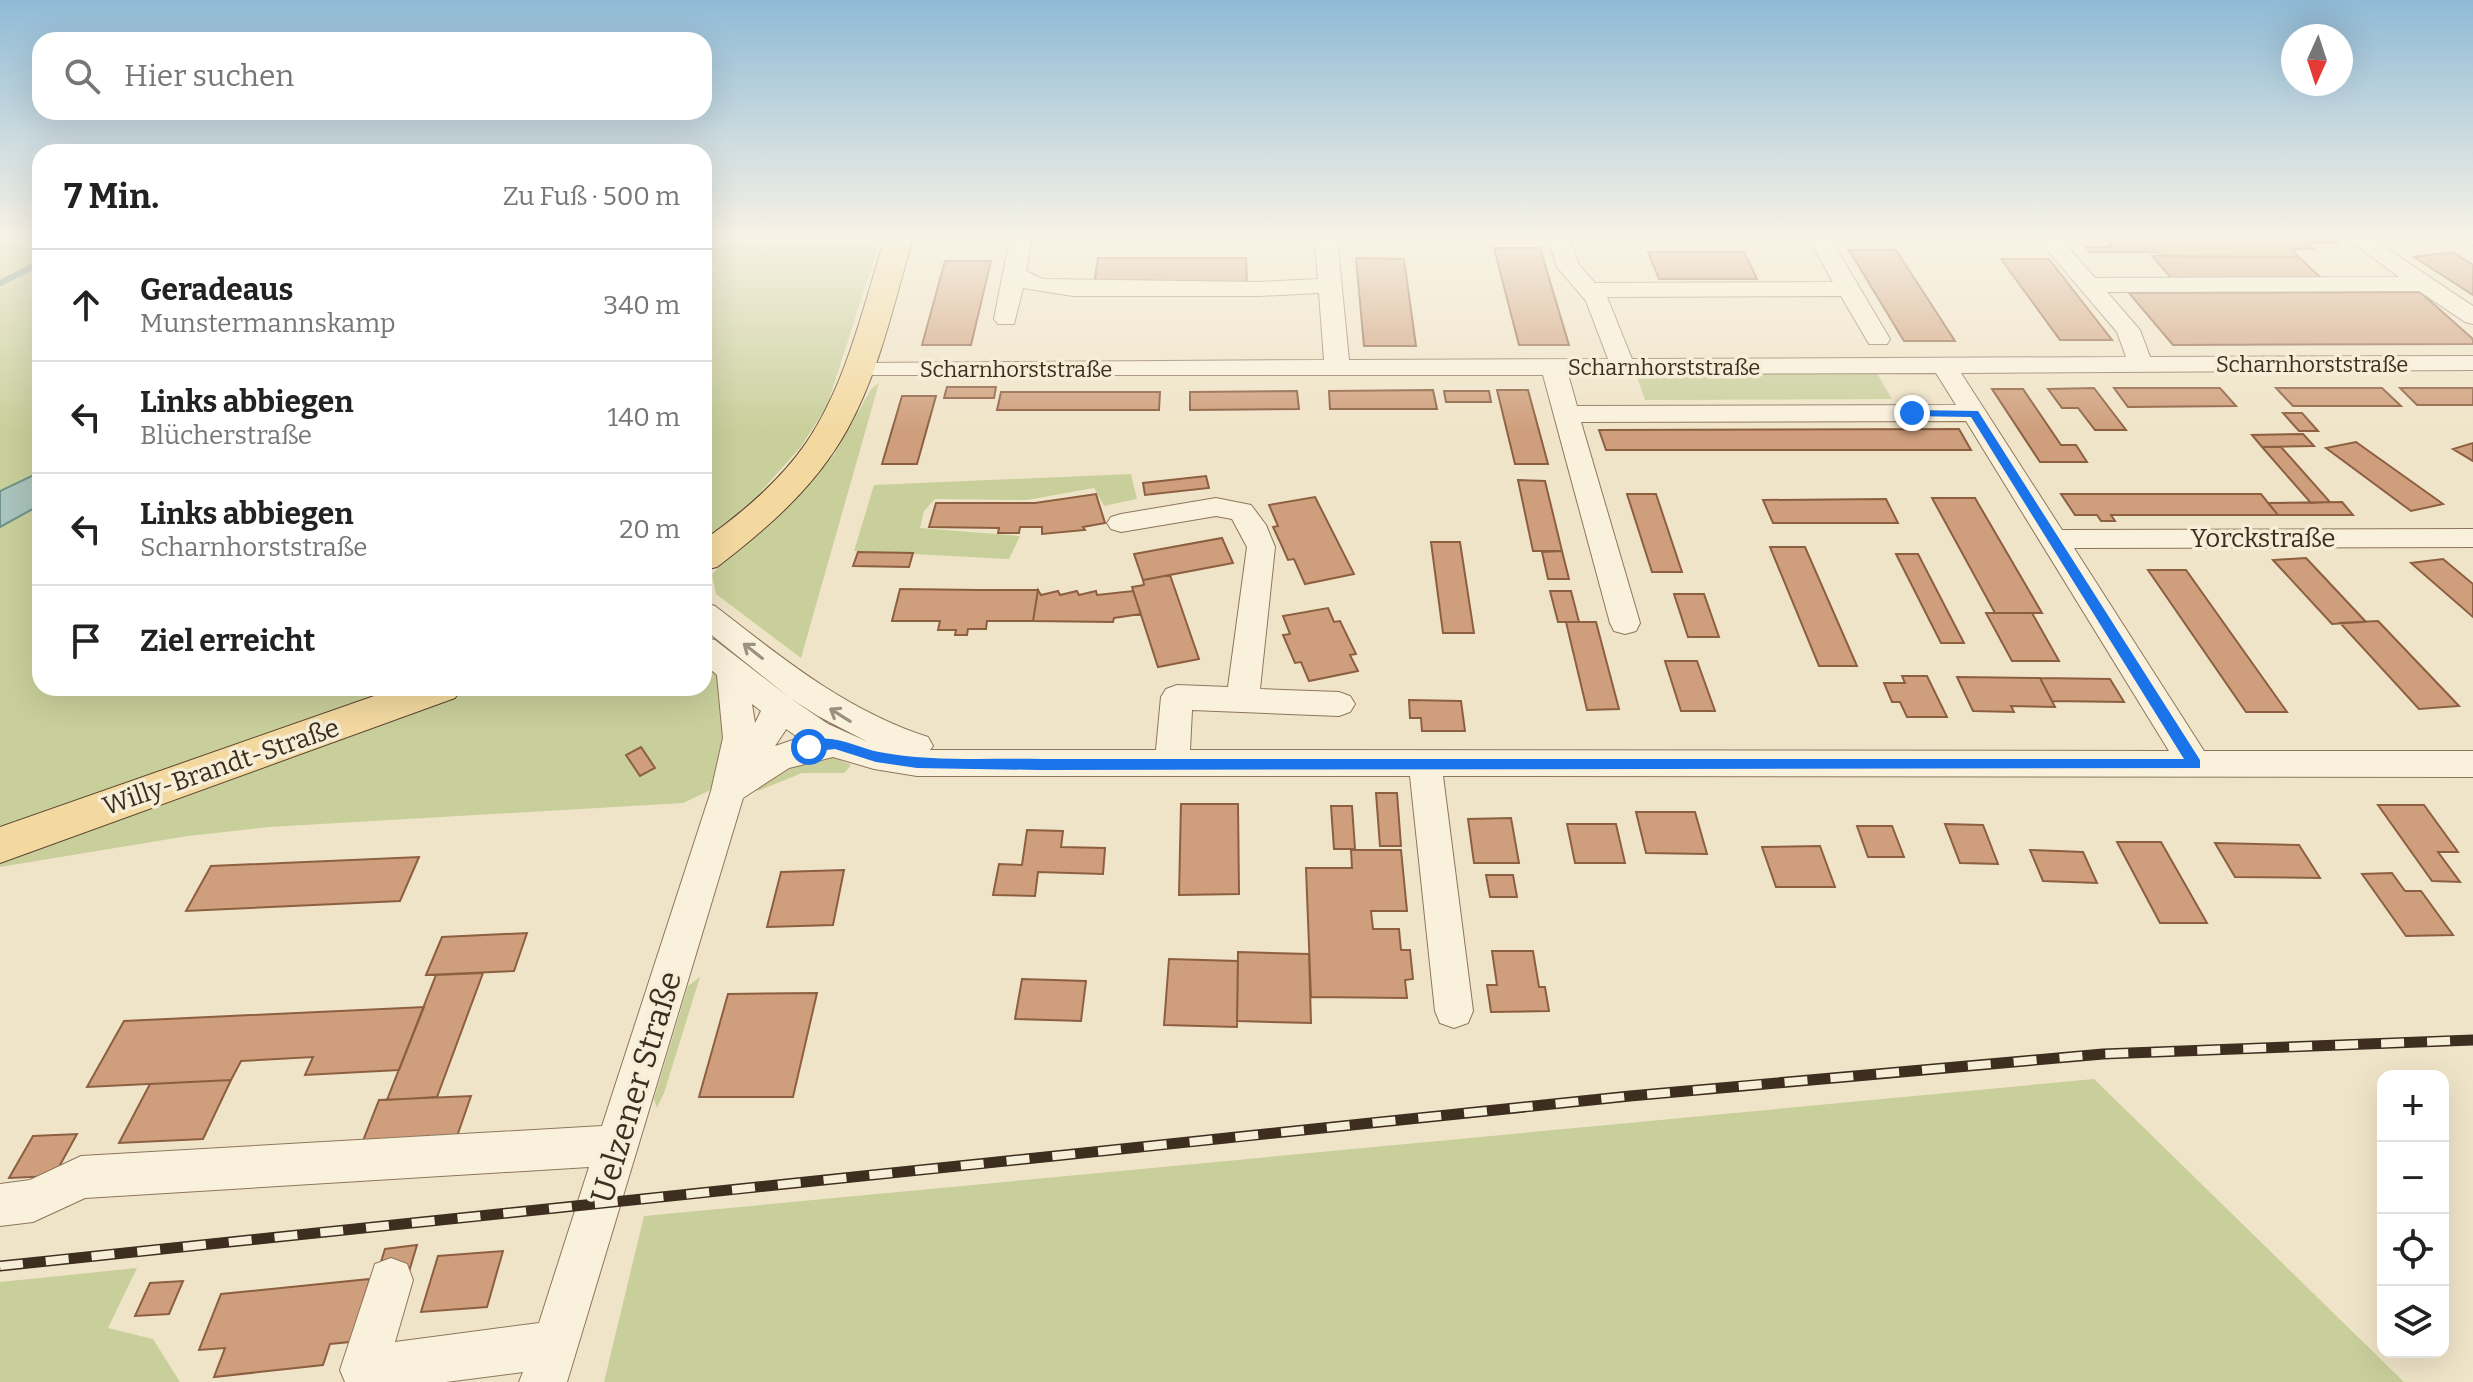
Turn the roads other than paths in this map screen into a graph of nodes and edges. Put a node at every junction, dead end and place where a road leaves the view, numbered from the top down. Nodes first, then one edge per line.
1 (878, 302) edge
2 (1009, 302) edge
3 (1331, 302) edge
4 (1598, 302) edge
5 (1856, 302) edge
6 (2105, 302) edge
7 (2447, 302) edge
8 (2463, 316) edge
9 (1006, 319) dead end
10 (1878, 339) dead end
11 (2473, 363) edge
12 (1944, 365) junction
13 (2141, 365) junction
14 (1553, 367) junction
15 (1623, 367) junction
16 (1337, 368) junction
17 (856, 370) junction
18 (1974, 413) junction
19 (1566, 414) junction
20 (1121, 523) dead end
21 (2473, 538) edge
22 (2053, 539) junction
23 (712, 552) edge
24 (712, 621) edge
25 (1625, 623) dead end
26 (712, 654) edge
27 (732, 670) junction
28 (419, 696) edge
29 (791, 698) junction
30 (1243, 700) junction
31 (1339, 704) dead end
32 (740, 738) junction
33 (835, 744) junction
34 (993, 763) junction
35 (1425, 764) junction
36 (2195, 764) junction
37 (2473, 764) edge
38 (1172, 765) junction
39 (728, 791) junction
40 (0, 845) edge
41 (1454, 1011) dead end
42 (617, 1145) junction
43 (0, 1205) edge
44 (391, 1280) dead end
45 (549, 1363) edge

1 - 17 main road
2 - 9 street
3 - 16 street
4 - 15 street
5 - 10 street
6 - 13 street
7 - 8 street
11 - 13 street, Scharnhorststraße
12 - 13 street, Scharnhorststraße
12 - 15 street, Scharnhorststraße
12 - 18 street
14 - 15 street, Scharnhorststraße
14 - 16 street, Scharnhorststraße
14 - 19 street
16 - 17 street, Scharnhorststraße
17 - 23 main road
18 - 19 street, Scharnhorststraße
18 - 22 street
19 - 25 street
20 - 30 street
21 - 22 street, Yorckstraße
22 - 36 street
29 -> 24 street
26 - 27 street
27 - 29 street
27 - 32 street, Uelzener Straße
28 - 40 main road, Willy-Brandt-Straße
29 - 32 street
29 - 33 street
34 -> 29 street
29 - 39 street, Uelzener Straße
30 - 31 street
30 - 38 street
32 - 39 street, Uelzener Straße
33 - 34 street
33 - 39 street
34 - 38 street
35 - 36 street
35 - 38 street
35 - 41 street
36 - 37 street
39 - 42 street, Uelzener Straße
42 - 43 street
42 - 45 street, Uelzener Straße
44 - 45 street

